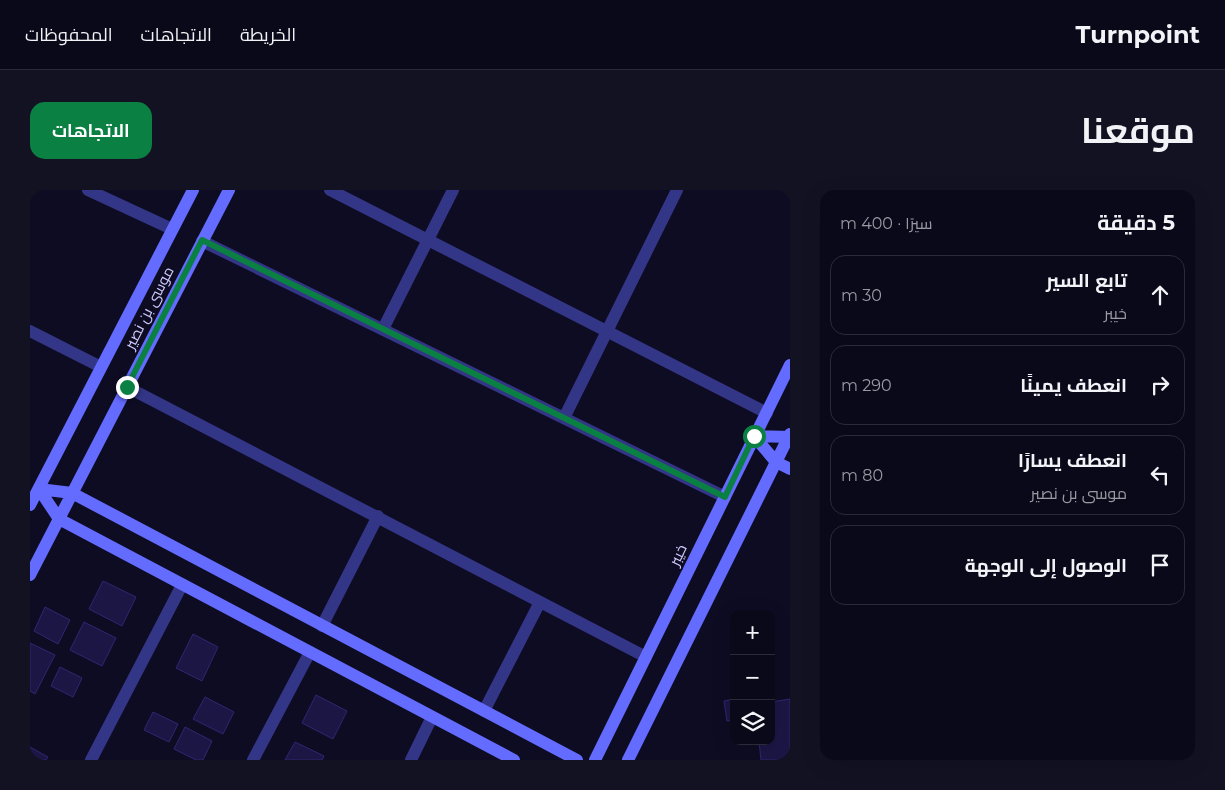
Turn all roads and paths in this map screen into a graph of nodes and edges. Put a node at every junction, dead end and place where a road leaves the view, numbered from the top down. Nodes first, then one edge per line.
1 (88, 190) edge
2 (193, 190) edge
3 (229, 190) edge
4 (330, 190) edge
5 (454, 190) edge
6 (677, 190) edge
7 (172, 230) junction
8 (202, 240) junction
9 (427, 240) junction
10 (383, 329) junction
11 (30, 331) edge
12 (607, 332) junction
13 (790, 365) edge
14 (101, 367) junction
15 (127, 387) junction
16 (766, 412) junction
17 (564, 418) junction
18 (754, 436) junction
19 (790, 436) edge
20 (776, 462) junction
21 (790, 469) edge
22 (39, 489) junction
23 (72, 494) junction
24 (725, 497) junction
25 (30, 505) edge
26 (378, 516) junction
27 (59, 520) junction
28 (30, 576) edge
29 (182, 584) junction
30 (540, 602) junction
31 (322, 626) junction
32 (310, 652) junction
33 (646, 657) junction
34 (484, 711) junction
35 (432, 717) junction
36 (90, 760) edge
37 (253, 760) edge
38 (411, 760) edge
39 (514, 760) edge
40 (577, 760) edge
41 (595, 760) edge
42 (628, 760) edge

1 - 7 street
2 - 7 street, موسى بن نصير
3 - 8 street, موسى بن نصير
4 - 9 street
5 - 9 street
6 - 12 street
7 - 14 street, موسى بن نصير
8 - 10 street
8 - 15 street, موسى بن نصير
9 - 10 street
9 - 12 street
10 - 17 street
11 - 14 street
12 - 16 street
12 - 17 street
13 - 16 street, خيبر
14 - 22 street, موسى بن نصير
15 - 23 street, موسى بن نصير
15 - 26 street
16 - 18 street, خيبر
17 - 24 street
18 - 19 street
18 - 20 street
18 - 24 street, خيبر
19 - 20 street
20 - 21 street
20 - 42 street
22 - 23 street
22 - 25 street, موسى بن نصير
22 - 27 street
23 - 27 street, موسى بن نصير
23 - 31 street
24 - 33 street, خيبر
26 - 30 street
26 - 31 street
27 - 28 street, موسى بن نصير
27 - 29 street
29 - 32 street
29 - 36 street
30 - 33 street
30 - 34 street
31 - 34 street
32 - 35 street
32 - 37 street
33 - 41 street, خيبر
34 - 40 street
35 - 38 street
35 - 39 street

